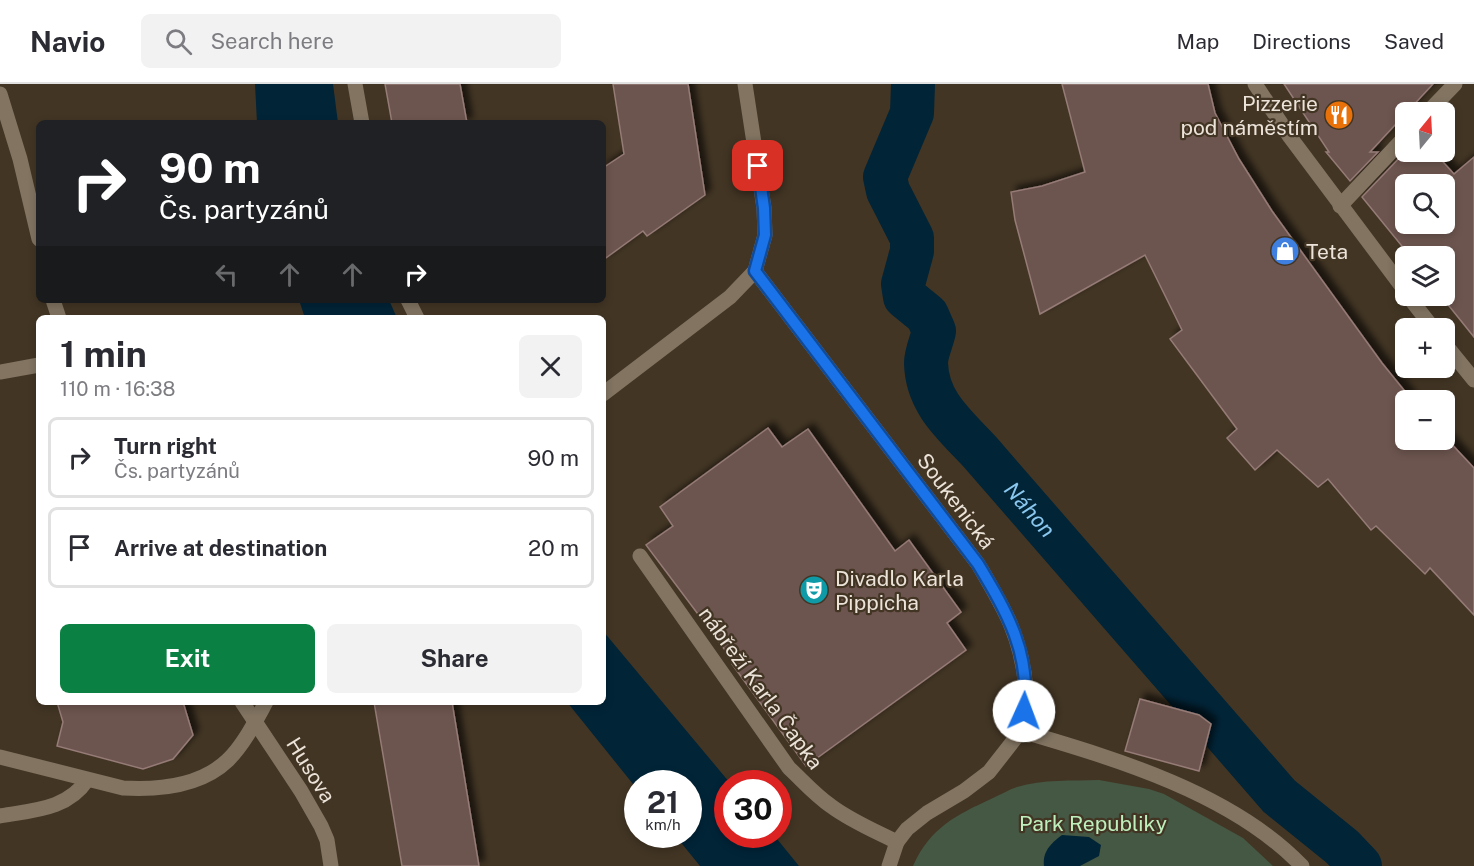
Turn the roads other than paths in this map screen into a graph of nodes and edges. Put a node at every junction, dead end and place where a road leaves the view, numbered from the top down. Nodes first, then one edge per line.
1 (355, 84) edge
2 (745, 84) edge
3 (1255, 84) edge
4 (1455, 84) edge
5 (0, 94) edge
6 (1438, 102) edge
7 (361, 120) edge
8 (1395, 148) edge
9 (1340, 206) junction
10 (36, 226) edge
11 (755, 271) junction
12 (1395, 278) edge
13 (1416, 306) edge
14 (1425, 318) edge
15 (1455, 357) edge
16 (36, 366) edge
17 (0, 372) edge
18 (1474, 380) edge
19 (606, 392) edge
20 (640, 556) dead end
21 (244, 705) edge
22 (264, 705) edge
23 (255, 722) junction
24 (1021, 731) junction
25 (0, 757) edge
26 (87, 780) junction
27 (0, 816) edge
28 (897, 842) junction
29 (331, 866) edge
30 (889, 866) edge
31 (1302, 866) edge

1 - 7 street
2 - 11 street
3 - 9 street
4 - 6 street
5 - 10 street
8 - 9 street
9 - 12 street
11 - 19 street
11 - 24 street, Soukenická
13 - 14 street
15 - 18 street
16 - 17 street
20 - 28 street, nábřeží Karla Čapka
21 - 23 street, Husova
22 - 23 street
23 - 26 street
23 - 29 street, Husova
24 - 28 street
24 - 31 street
25 - 26 street
26 - 27 street
28 - 30 street

